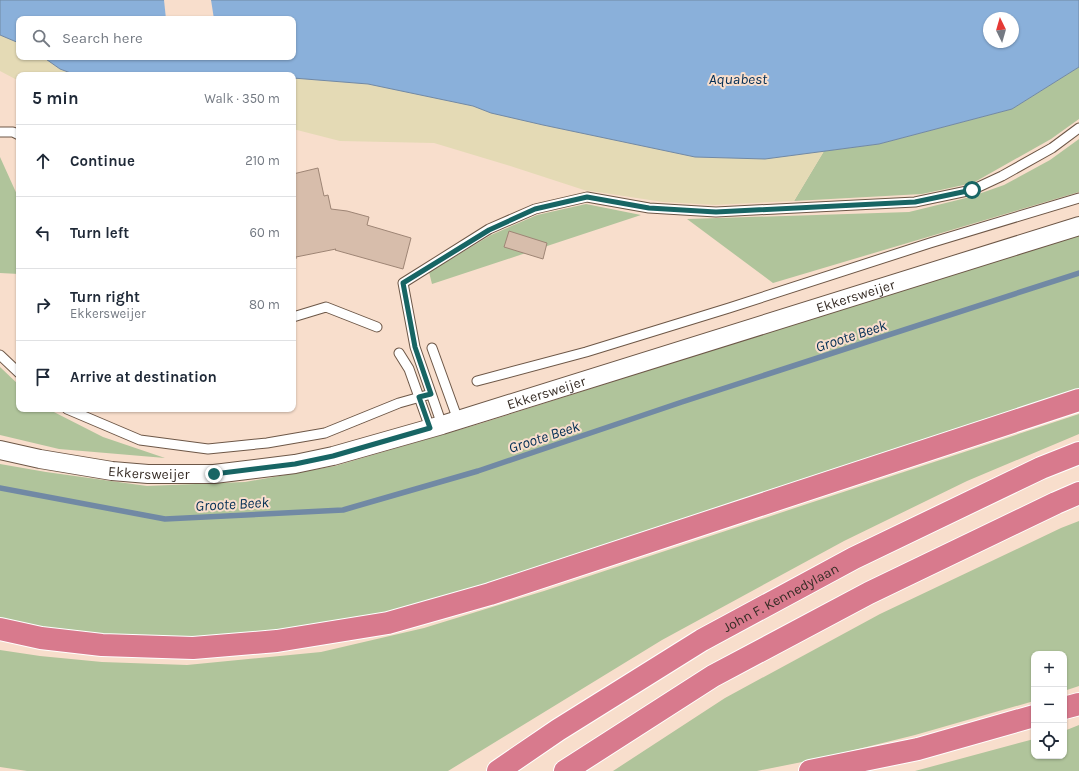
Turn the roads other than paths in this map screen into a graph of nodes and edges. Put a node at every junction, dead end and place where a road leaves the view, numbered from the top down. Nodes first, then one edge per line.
1 (1079, 128) edge
2 (0, 132) edge
3 (16, 134) edge
4 (1079, 198) edge
5 (1079, 226) edge
6 (296, 317) edge
7 (377, 327) dead end
8 (432, 348) dead end
9 (399, 353) dead end
10 (0, 355) edge
11 (16, 370) edge
12 (477, 381) dead end
13 (431, 394) junction
14 (419, 397) junction
15 (1079, 400) edge
16 (74, 412) edge
17 (443, 424) junction
18 (0, 450) edge
19 (1079, 453) edge
20 (1079, 493) edge
21 (0, 629) edge
22 (1079, 704) edge
23 (1067, 707) edge
24 (1031, 717) edge
25 (498, 771) edge
26 (565, 771) edge
27 (810, 771) edge

1 - 13 lane
2 - 3 lane
4 - 12 lane
5 - 17 street, Ekkersweijer
6 - 7 lane
8 - 17 lane
9 - 14 lane
10 - 11 lane
13 - 14 lane
13 - 17 lane
14 - 16 lane
14 - 17 lane
15 - 21 highway
17 - 18 street, Ekkersweijer
19 - 25 highway, John F. Kennedylaan
20 - 26 highway
22 - 23 highway
24 - 27 highway

